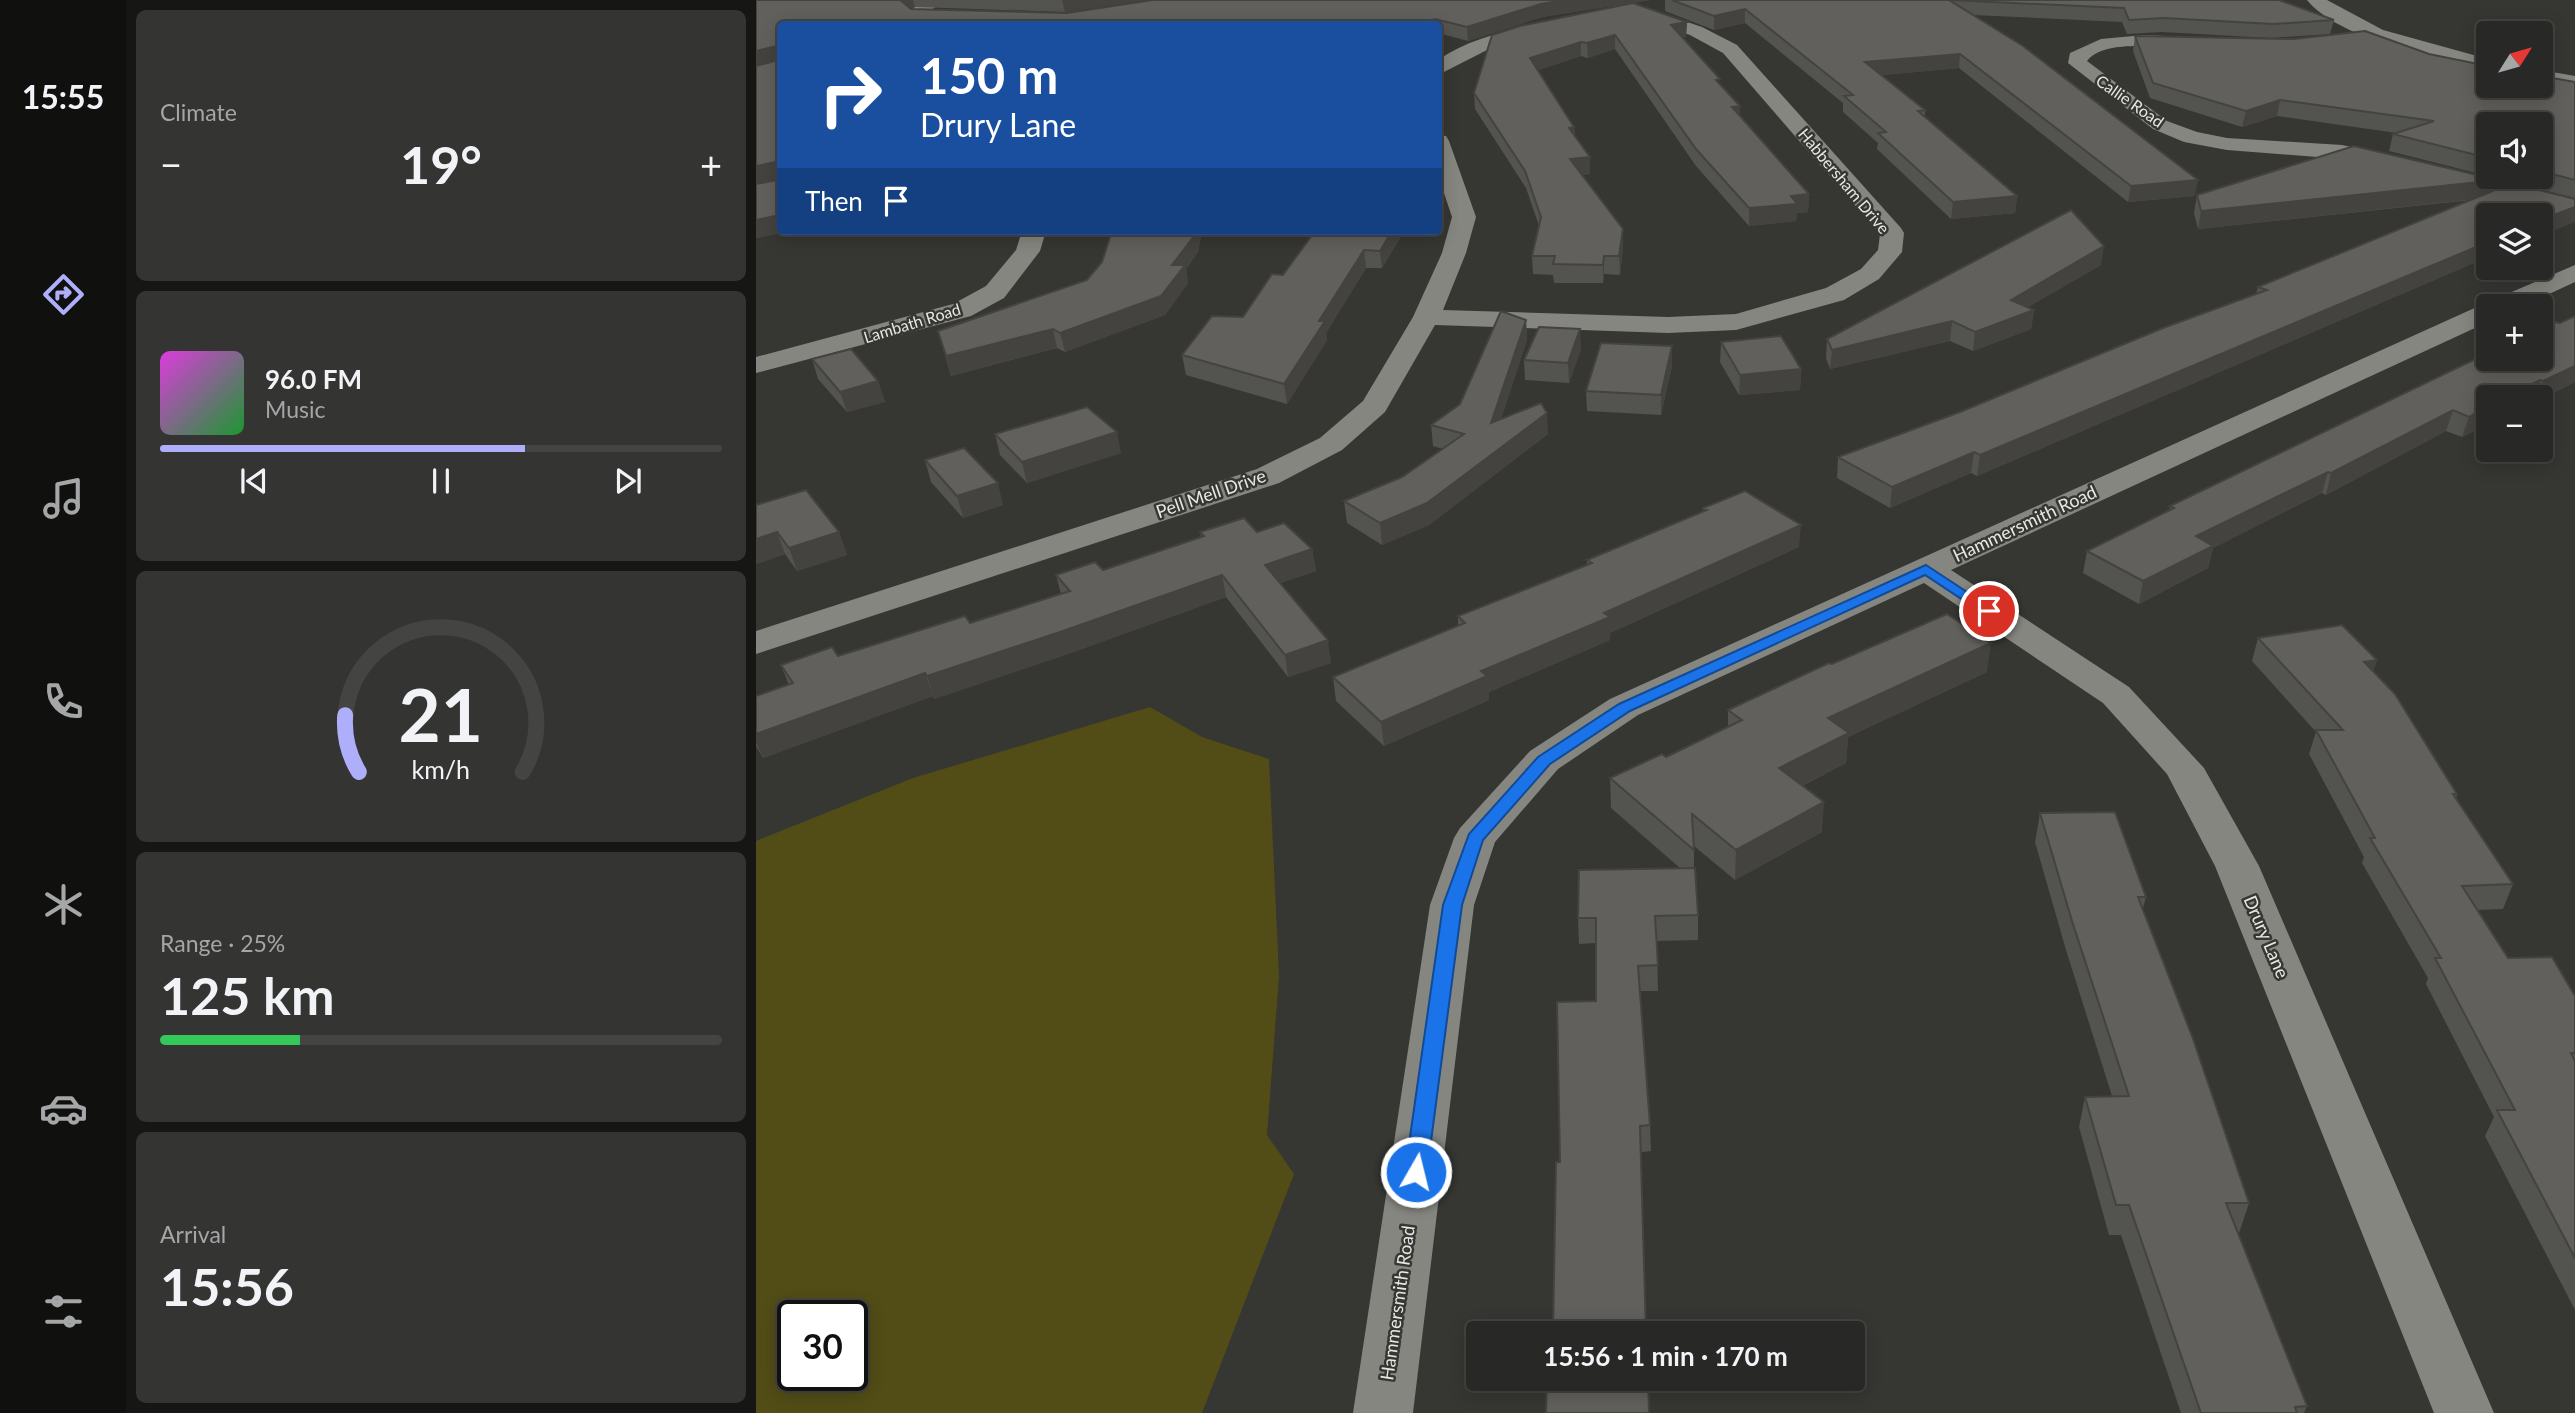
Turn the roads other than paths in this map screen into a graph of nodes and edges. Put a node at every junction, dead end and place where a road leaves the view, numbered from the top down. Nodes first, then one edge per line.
1 (2316, 0) edge
2 (1666, 2) dead end
3 (940, 8) edge
4 (901, 21) edge
5 (1558, 25) edge
6 (2380, 35) junction
7 (2342, 41) edge
8 (2209, 44) edge
9 (2476, 62) edge
10 (1442, 66) edge
11 (2553, 78) edge
12 (2575, 82) edge
13 (1442, 153) edge
14 (2409, 166) edge
15 (1033, 235) edge
16 (2575, 273) edge
17 (2529, 294) edge
18 (1426, 317) junction
19 (2476, 317) edge
20 (756, 365) edge
21 (1926, 569) junction
22 (756, 643) edge
23 (1383, 1413) edge
24 (2464, 1413) edge

1 - 6 street
2 - 18 street, Habbersham Drive
3 - 4 street
5 - 10 street
6 - 7 street
6 - 9 street
8 - 14 street, Callie Road
11 - 12 street
13 - 18 street, Pell Mell Drive
15 - 20 street, Lambath Road
16 - 17 street
18 - 22 street, Pell Mell Drive
19 - 21 street, Hammersmith Road
21 - 23 street, Hammersmith Road
21 - 24 street, Drury Lane

